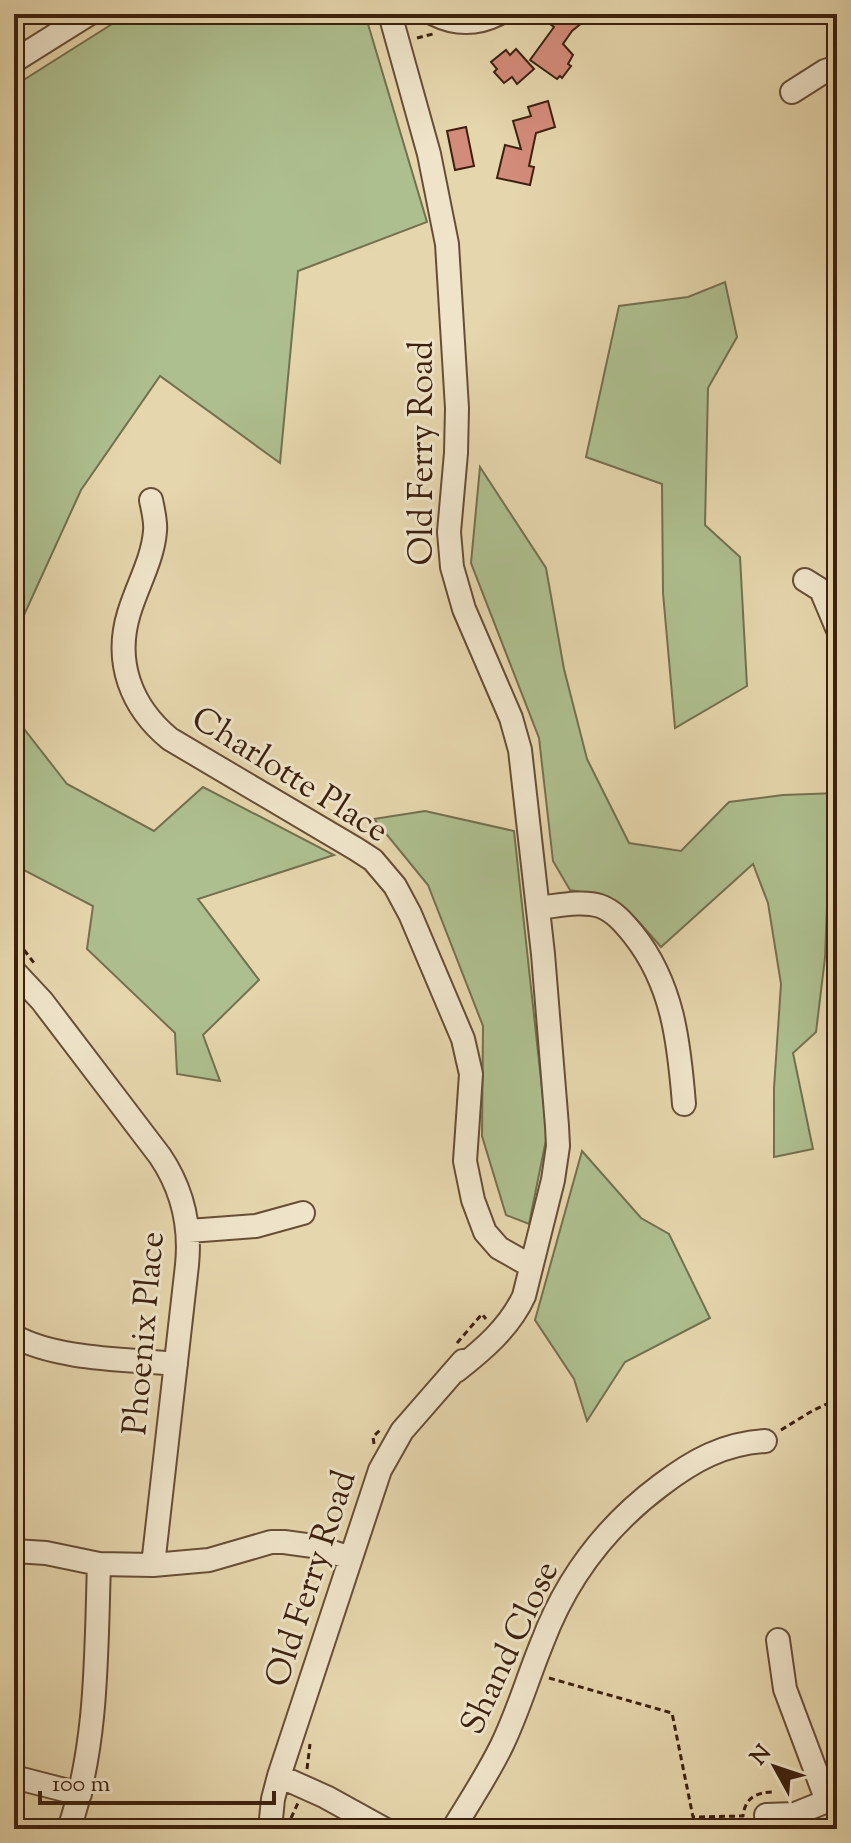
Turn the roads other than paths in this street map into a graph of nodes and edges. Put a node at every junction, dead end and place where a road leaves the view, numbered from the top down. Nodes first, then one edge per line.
1 (89, 14) edge
2 (390, 14) edge
3 (498, 14) edge
4 (432, 24) edge
5 (14, 61) edge
6 (837, 67) edge
7 (792, 92) dead end
8 (151, 500) dead end
9 (805, 580) dead end
10 (837, 628) edge
11 (538, 908) junction
12 (14, 971) edge
13 (684, 1104) dead end
14 (303, 1213) dead end
15 (189, 1231) junction
16 (531, 1266) junction
17 (14, 1336) edge
18 (176, 1364) junction
19 (765, 1441) road end
20 (14, 1551) edge
21 (351, 1558) junction
22 (99, 1564) junction
23 (153, 1565) junction
24 (778, 1640) dead end
25 (279, 1776) junction
26 (14, 1777) edge
27 (80, 1794) junction
28 (832, 1799) edge
29 (766, 1815) dead end
30 (280, 1826) edge
31 (69, 1829) edge
32 (384, 1829) edge
33 (453, 1829) edge

1 - 5 street
2 - 11 street, Old Ferry Road
3 - 4 street
6 - 7 street
8 - 16 street, Charlotte Place
9 - 10 street
11 - 13 street
11 - 16 street, Old Ferry Road
12 - 15 street, Phoenix Place
14 - 15 street
15 - 18 street, Phoenix Place
16 - 21 street, Old Ferry Road
17 - 18 street
18 - 23 street, Phoenix Place
19 - 33 street, Shand Close
20 - 22 street
21 - 23 street
21 - 25 street, Old Ferry Road
22 - 23 street
22 - 27 street
24 - 28 street
25 - 30 street, Old Ferry Road
25 - 32 street
26 - 27 street
27 - 31 street
28 - 29 street

